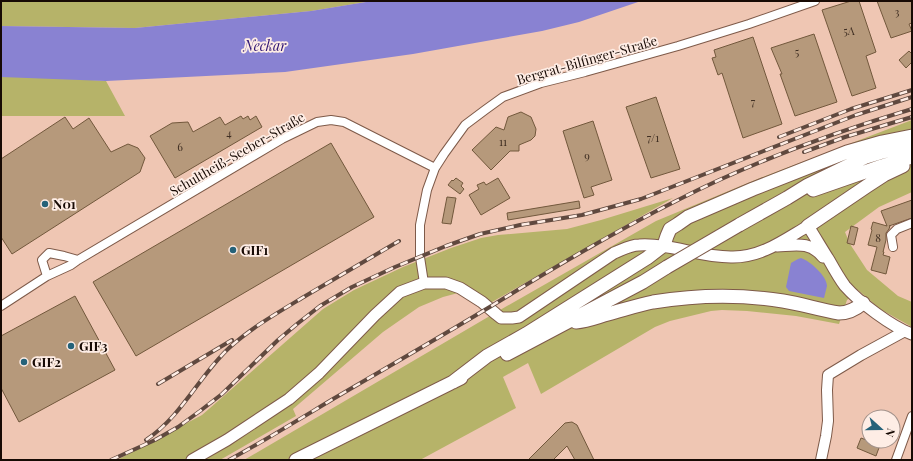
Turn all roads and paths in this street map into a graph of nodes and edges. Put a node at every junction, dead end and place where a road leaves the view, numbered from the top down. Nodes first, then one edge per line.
1 (815, 1) edge
2 (912, 136) edge
3 (912, 144) edge
4 (912, 157) edge
5 (912, 163) edge
6 (435, 168) junction
7 (787, 198) junction
8 (912, 223) edge
9 (808, 226) junction
10 (664, 246) junction
11 (893, 246) dead end
12 (774, 247) junction
13 (78, 260) junction
14 (838, 274) junction
15 (47, 276) junction
16 (424, 283) junction
17 (863, 303) junction
18 (1, 306) edge
19 (566, 324) junction
20 (909, 333) edge
21 (453, 382) junction
22 (912, 416) edge
23 (192, 460) edge
24 (296, 460) edge
25 (821, 460) edge
26 (897, 460) edge

1 - 6 street, Bergrat-Bilfinger-Straße
2 - 10 highway
3 - 7 highway
4 - 7 highway
5 - 9 highway
6 - 13 street, Schultheiß-Seeber-Straße
6 - 16 street, Bergrat-Bilfinger-Straße
7 - 19 highway, bridge
8 - 11 street
9 - 12 main road
9 - 14 main road
10 - 12 main road
10 - 16 main road
10 - 21 highway
12 - 14 main road
13 - 15 street, Schultheiß-Seeber-Straße
13 - 15 street
14 - 17 main road
15 - 18 street, Schultheiß-Seeber-Straße
16 - 23 main road
17 - 19 highway
17 - 20 main road
19 - 21 highway
20 - 25 street
21 - 24 highway
22 - 26 street

